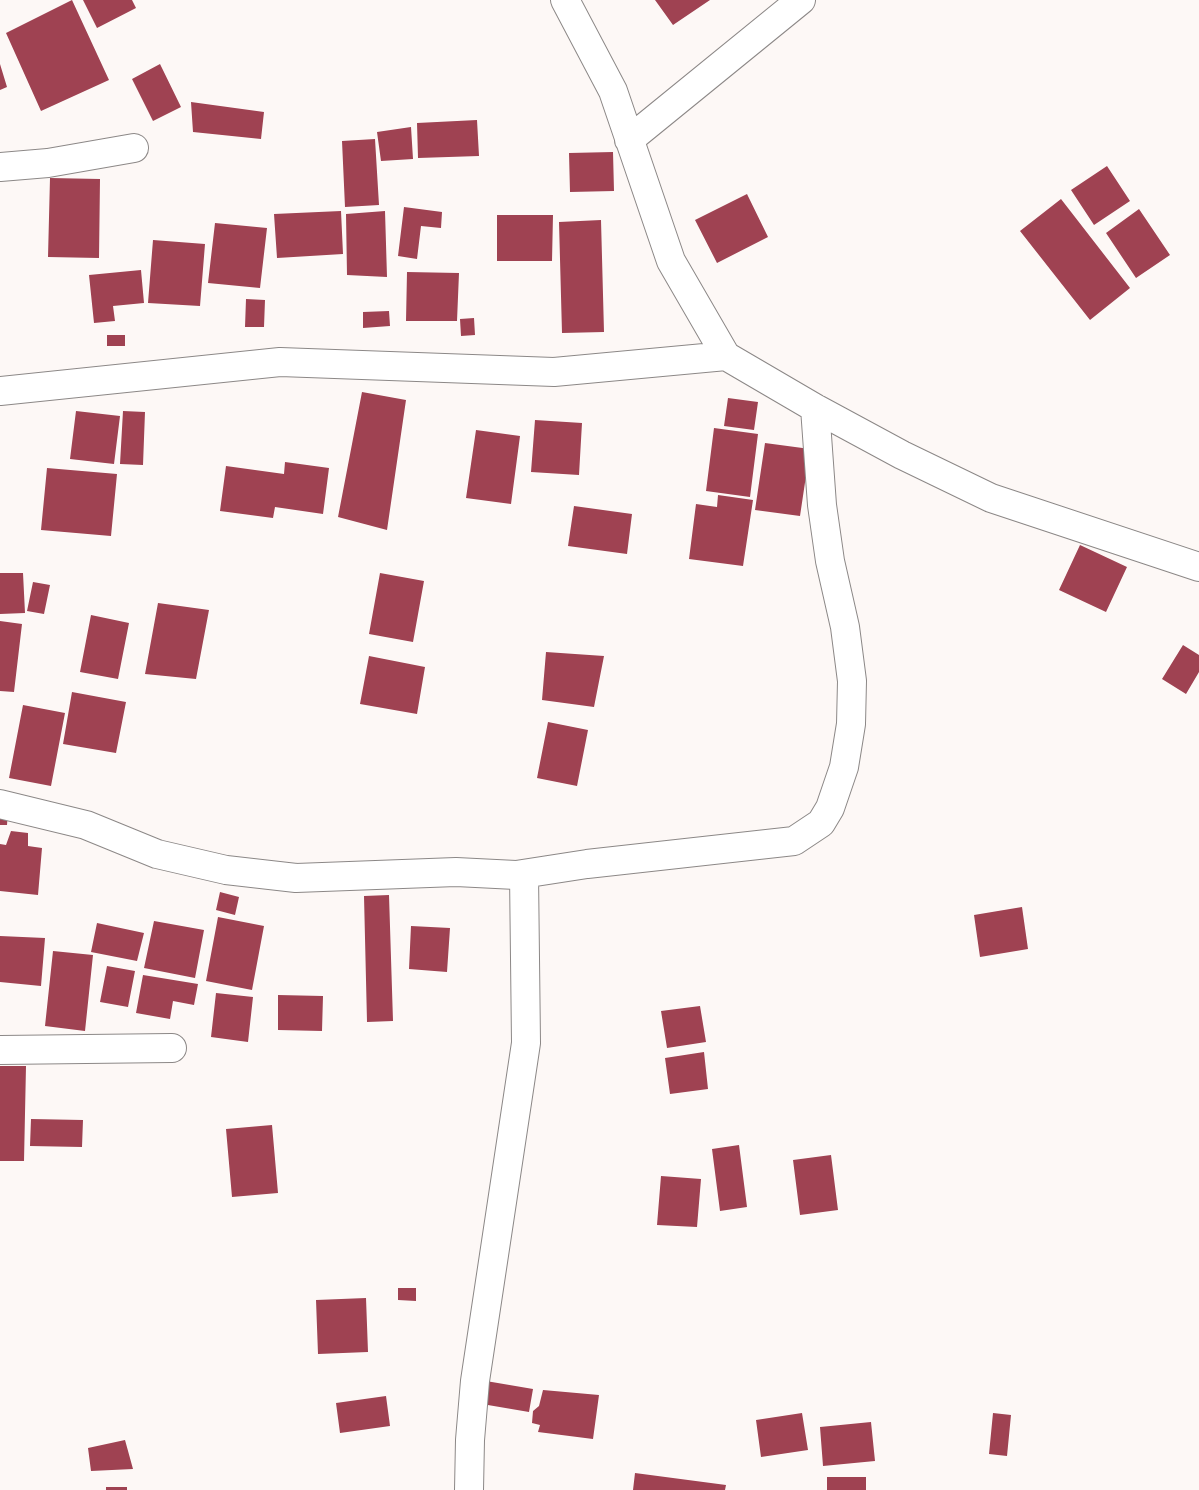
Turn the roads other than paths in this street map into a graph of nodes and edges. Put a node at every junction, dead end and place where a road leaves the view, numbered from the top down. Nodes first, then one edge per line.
1 (565, 0) edge
2 (802, 0) edge
3 (629, 140) junction
4 (134, 148) dead end
5 (0, 168) edge
6 (726, 356) junction
7 (0, 391) edge
8 (815, 408) junction
9 (1199, 567) edge
10 (0, 804) edge
11 (524, 874) junction
12 (172, 1048) dead end
13 (0, 1050) edge
14 (469, 1490) edge

1 - 3 street
2 - 3 street
3 - 6 street
4 - 5 street
6 - 7 street
6 - 8 street
8 - 9 street
8 - 11 street
10 - 11 street
11 - 14 street
12 - 13 street

